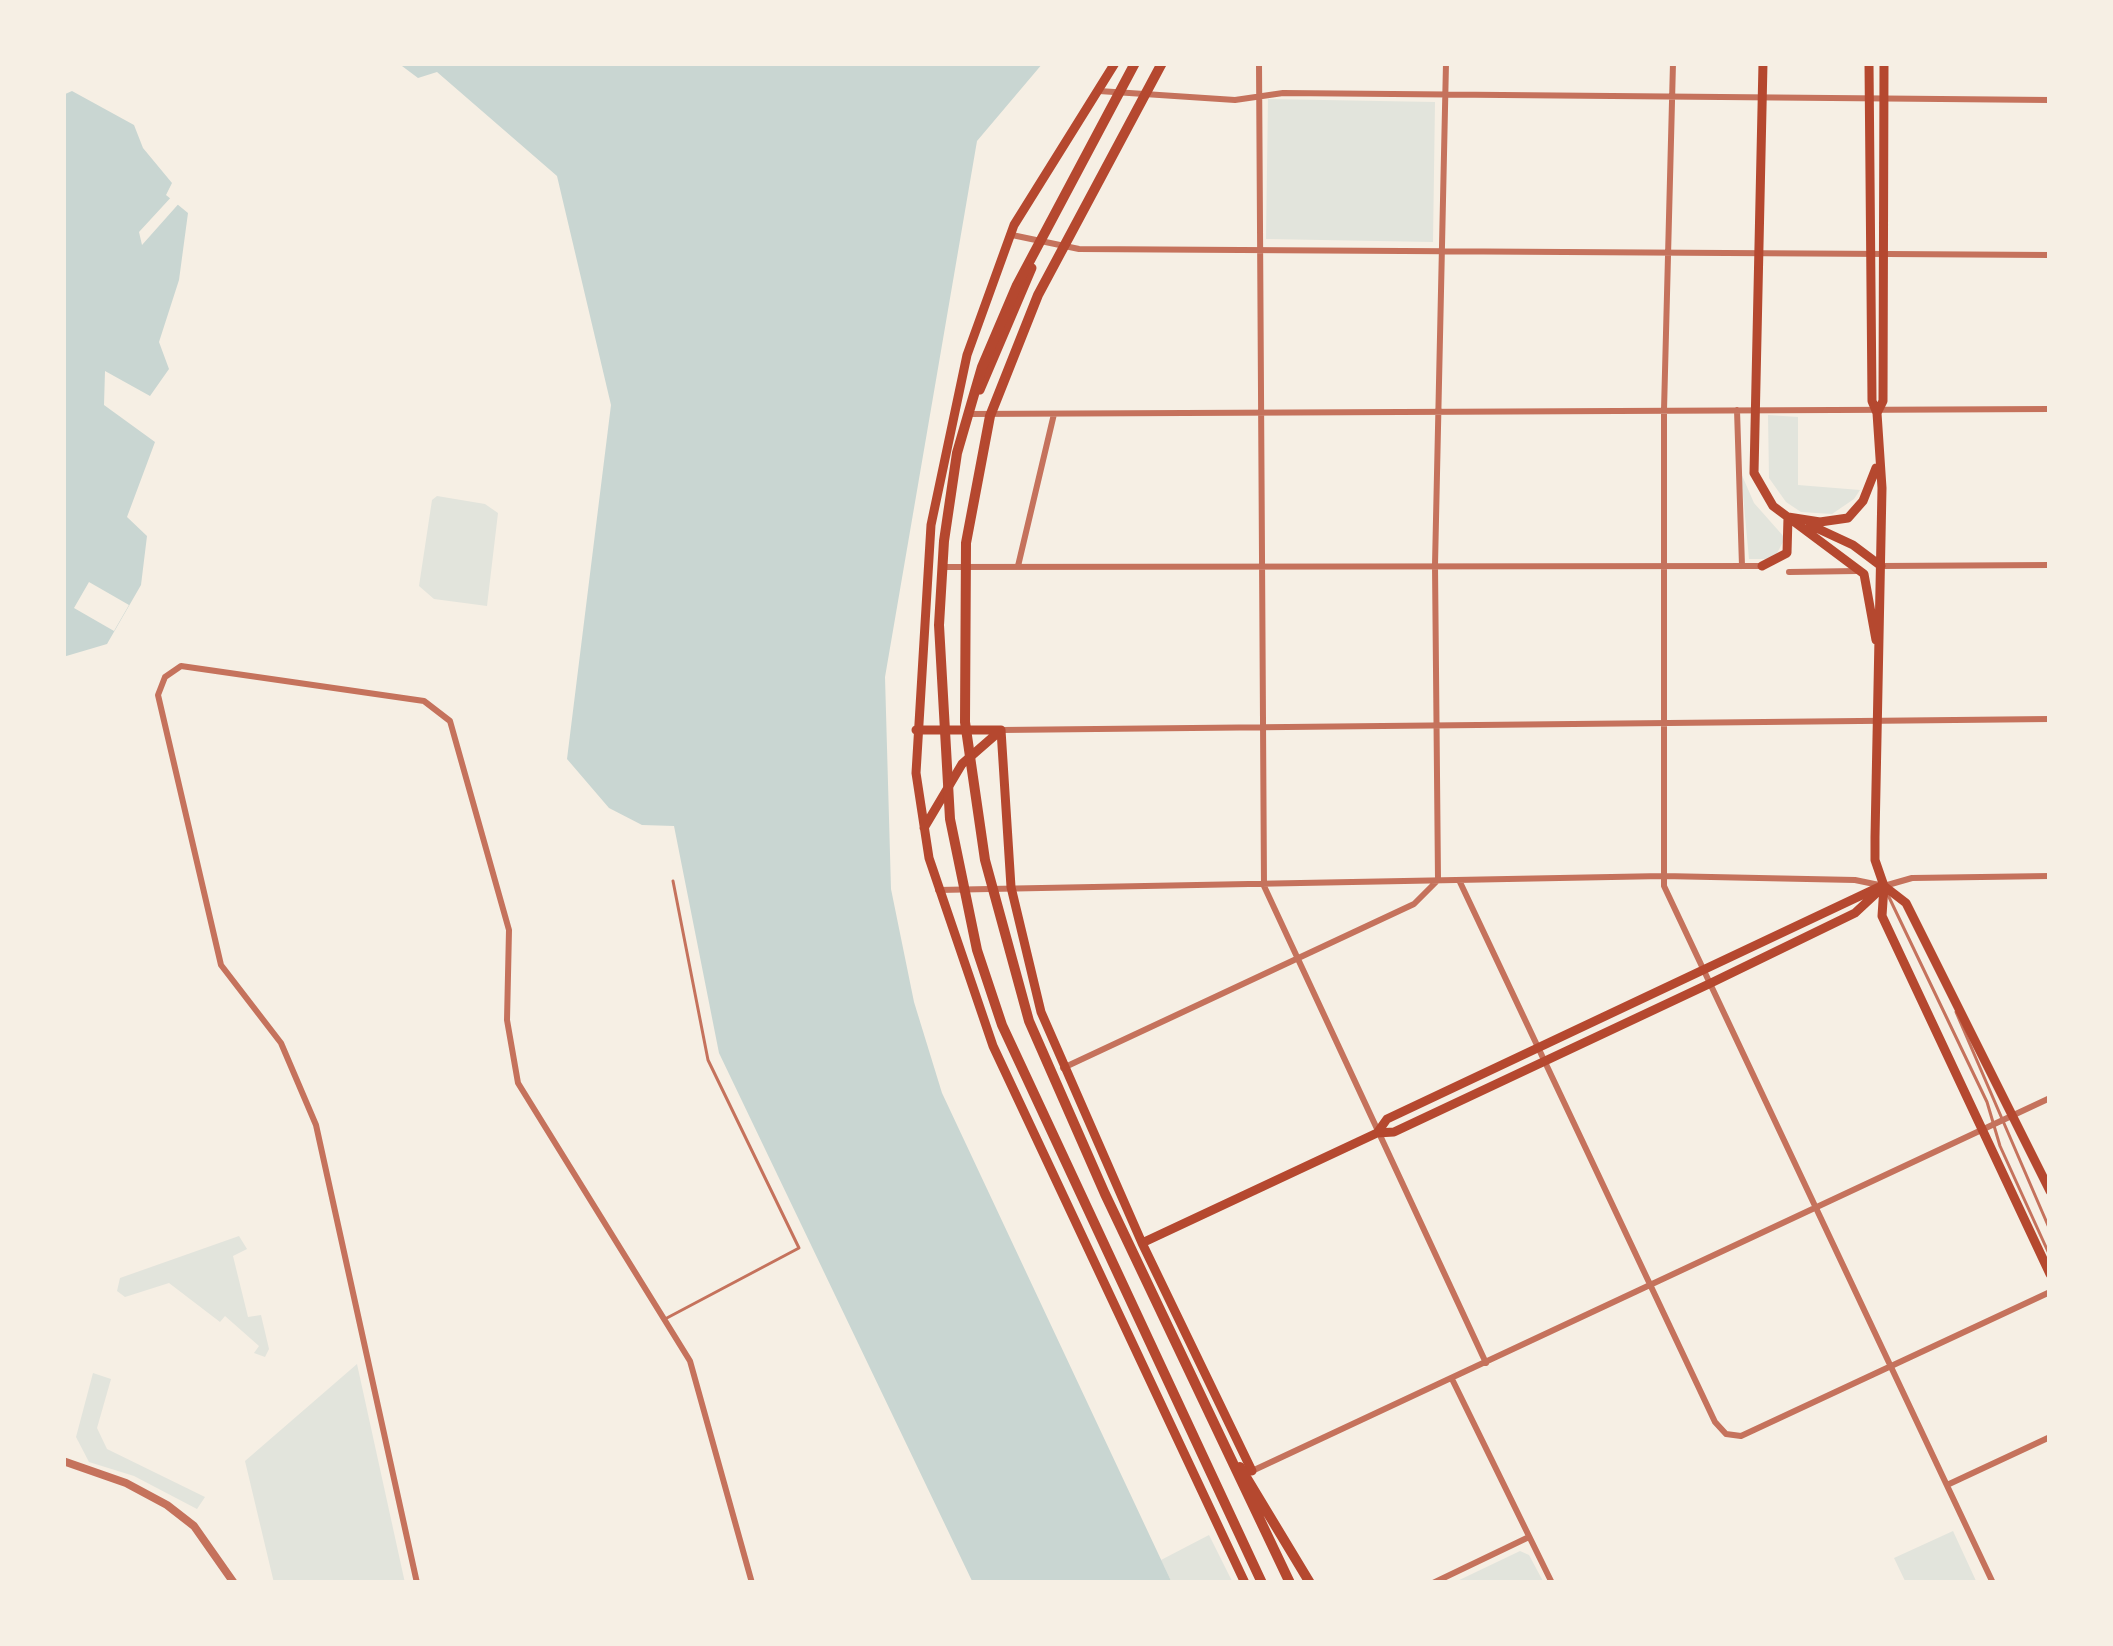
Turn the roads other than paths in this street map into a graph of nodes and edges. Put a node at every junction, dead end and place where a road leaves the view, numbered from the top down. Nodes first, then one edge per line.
1 (1114, 63) edge
2 (1137, 63) edge
3 (1162, 63) edge
4 (1259, 63) edge
5 (1446, 63) edge
6 (1673, 63) edge
7 (1763, 63) edge
8 (1869, 63) edge
9 (1884, 63) edge
10 (1096, 91) junction
11 (1124, 93) junction
12 (1444, 95) junction
13 (1259, 97) junction
14 (1673, 97) junction
15 (1884, 98) junction
16 (1869, 99) junction
17 (2050, 100) edge
18 (1009, 234) junction
19 (1042, 244) junction
20 (1256, 251) junction
21 (1443, 251) junction
22 (1670, 253) junction
23 (1869, 255) junction
24 (1884, 255) junction
25 (2050, 255) edge
26 (1437, 409) junction
27 (2050, 409) edge
28 (1664, 410) junction
29 (1737, 410) junction
30 (1877, 413) junction
31 (952, 414) junction
32 (1054, 414) junction
33 (969, 415) junction
34 (1257, 415) junction
35 (1879, 460) junction
36 (938, 489) junction
37 (1787, 517) junction
38 (1018, 566) junction
39 (1258, 566) junction
40 (1435, 566) junction
41 (1666, 566) junction
42 (1742, 566) junction
43 (1762, 566) joint
44 (1881, 566) junction
45 (2050, 566) edge
46 (926, 568) junction
47 (1861, 571) junction
48 (1789, 572) dead end
49 (1877, 643) junction
50 (2050, 719) edge
51 (1877, 720) junction
52 (1665, 721) junction
53 (1436, 722) junction
54 (1264, 726) junction
55 (916, 730) junction
56 (1001, 730) junction
57 (922, 830) junction
58 (1663, 876) junction
59 (2050, 876) edge
60 (1438, 880) junction
61 (1459, 880) junction
62 (673, 881) dead end
63 (1263, 882) junction
64 (1884, 886) junction
65 (1011, 887) junction
66 (938, 890) junction
67 (1296, 960) junction
68 (1704, 970) junction
69 (1944, 977) junction
70 (1711, 982) junction
71 (1538, 1045) junction
72 (1545, 1060) junction
73 (1063, 1068) junction
74 (2050, 1098) edge
75 (2014, 1115) junction
76 (1993, 1124) junction
77 (1377, 1133) junction
78 (2050, 1191) edge
79 (1815, 1207) junction
80 (2050, 1230) edge
81 (1142, 1243) junction
82 (2050, 1256) edge
83 (2050, 1274) edge
84 (1651, 1284) junction
85 (2050, 1292) edge
86 (664, 1320) junction
87 (1486, 1363) junction
88 (1891, 1368) junction
89 (1452, 1379) junction
90 (1208, 1413) junction
91 (2050, 1437) edge
92 (63, 1461) edge
93 (1252, 1471) joint
94 (1947, 1485) junction
95 (1529, 1537) junction
96 (234, 1583) edge
97 (417, 1583) edge
98 (752, 1583) edge
99 (1245, 1583) edge
100 (1262, 1583) edge
101 (1290, 1583) edge
102 (1310, 1583) edge
103 (1433, 1583) edge
104 (1552, 1583) edge
105 (1993, 1583) edge

1 - 10 main road
2 - 11 main road
2 - 100 highway
3 - 90 highway
4 - 13 street
5 - 12 street
6 - 14 street
7 - 37 main road
8 - 16 main road
9 - 15 main road
10 - 11 street
10 - 18 main road
11 - 13 street
11 - 19 main road
12 - 13 street
12 - 14 street
12 - 21 street
13 - 20 street
14 - 16 street
14 - 22 street
15 - 16 street
15 - 17 street
15 - 24 main road
16 - 23 main road
18 - 19 street
18 - 31 main road
19 - 20 street
19 - 33 main road
20 - 21 street
20 - 34 street
21 - 22 street
21 - 26 street
22 - 23 street
22 - 28 street
23 - 24 street
23 - 30 main road
24 - 25 street
24 - 30 main road
26 - 28 street
26 - 34 street
26 - 40 street
27 - 30 street
28 - 29 street
28 - 41 street
29 - 30 street
29 - 42 street
30 - 35 main road
31 - 33 street
31 - 36 main road
32 - 33 street
32 - 34 street
32 - 38 street
33 - 36 main road
34 - 39 street
35 - 37 main road
35 - 44 main road
36 - 46 main road
37 - 43 main road
37 - 44 main road
37 - 47 main road
38 - 39 street
38 - 46 street
39 - 40 street
39 - 54 street
40 - 41 street
40 - 53 street
41 - 42 street
41 - 52 street
42 - 43 street
44 - 45 street
44 - 49 main road
46 - 55 main road
47 - 48 street
47 - 49 main road
49 - 51 main road
50 - 51 street
51 - 52 street
51 - 64 main road
52 - 53 street
52 - 58 street
53 - 54 street
53 - 60 street
54 - 56 street
54 - 63 street
55 - 56 main road
55 - 57 main road
56 - 57 main road
56 - 65 main road
57 - 66 main road
58 - 61 street
58 - 64 street
58 - 68 street
59 - 64 street
60 - 61 street
60 - 63 street
60 - 67 street
61 - 71 street
62 - 86 lane
63 - 65 street
63 - 67 street
64 - 68 main road
64 - 69 main road
64 - 70 main road
64 - 76 main road
65 - 66 street
65 - 73 main road
66 - 99 main road
67 - 73 street
67 - 77 street
68 - 70 street
68 - 71 main road
69 - 75 main road
69 - 76 lane
70 - 72 main road
70 - 79 street
71 - 72 street
71 - 77 main road
72 - 77 main road
72 - 84 street
73 - 81 main road
74 - 75 street
75 - 76 street
75 - 78 main road
76 - 79 street
76 - 80 lane
76 - 82 lane
76 - 83 main road
77 - 81 main road
77 - 87 street
79 - 84 street
79 - 88 street
81 - 93 main road
84 - 87 street
84 - 88 street
85 - 88 street
86 - 97 street
86 - 98 street
87 - 89 street
88 - 94 street
89 - 93 street
89 - 95 street
90 - 101 highway
90 - 102 highway
91 - 94 street
92 - 96 street
94 - 105 street
95 - 103 street
95 - 104 street

